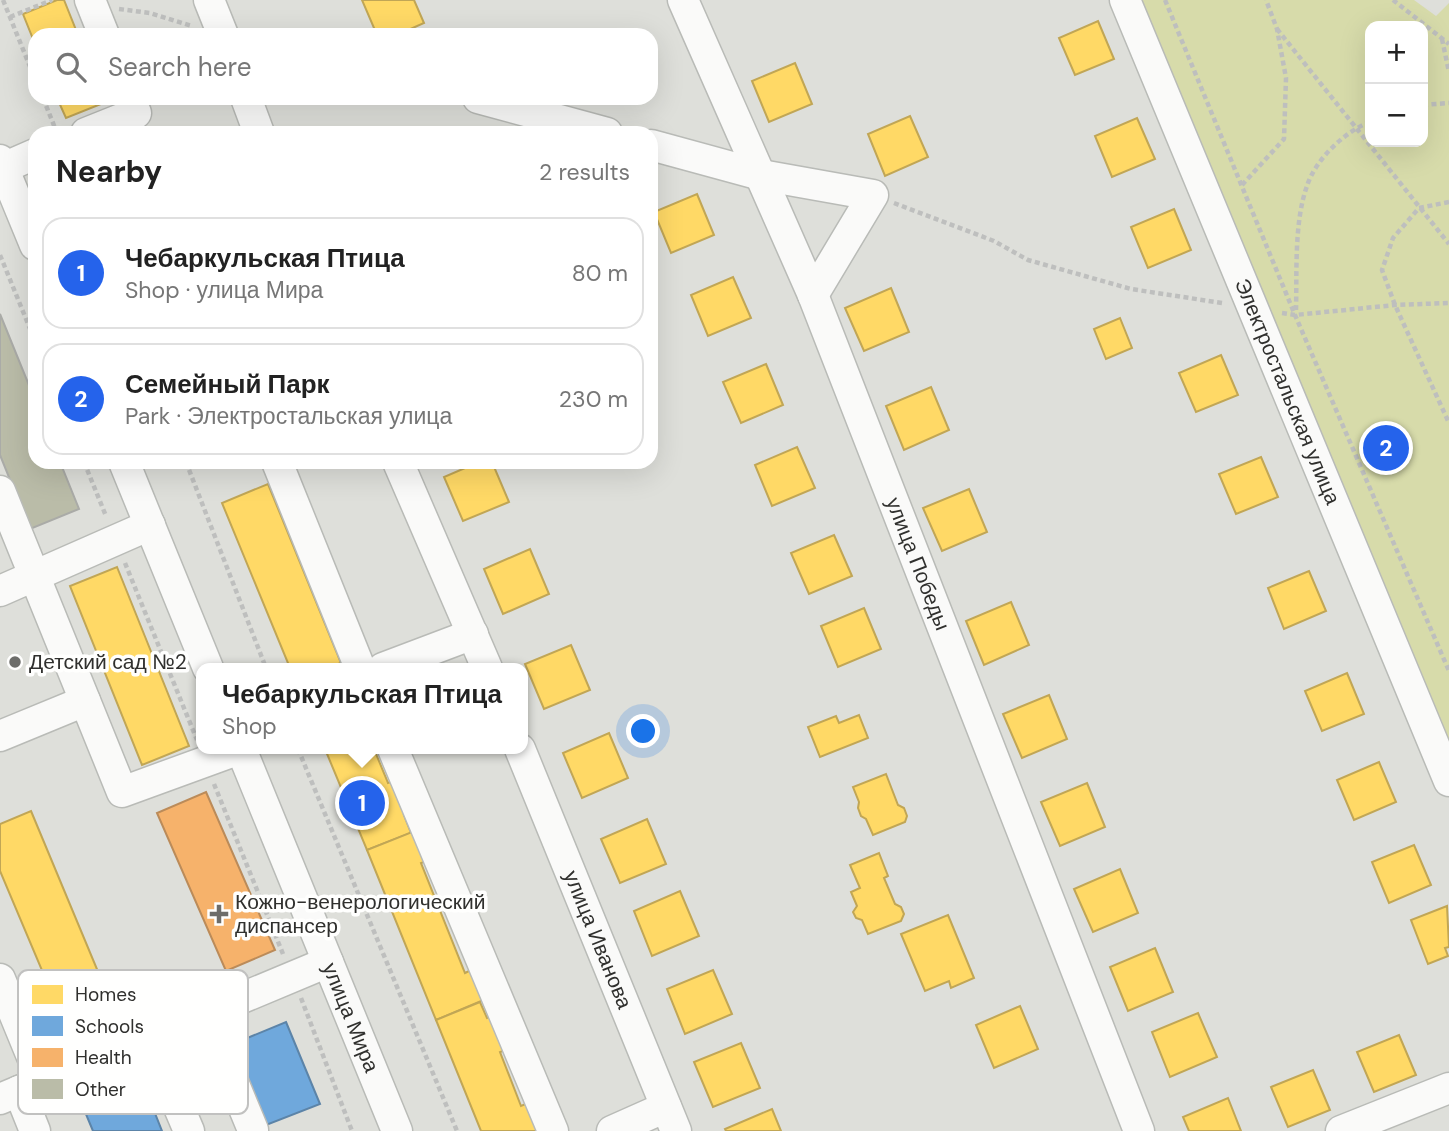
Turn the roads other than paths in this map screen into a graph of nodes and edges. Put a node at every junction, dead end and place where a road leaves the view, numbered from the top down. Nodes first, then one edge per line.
1 (90, 0) edge
2 (209, 0) edge
3 (683, 0) edge
4 (1125, 0) edge
5 (101, 28) edge
6 (227, 28) edge
7 (133, 105) edge
8 (249, 105) edge
9 (504, 105) edge
10 (104, 126) edge
11 (256, 126) edge
12 (581, 126) edge
13 (658, 147) edge
14 (28, 156) edge
15 (2, 164) edge
16 (761, 175) junction
17 (8, 199) edge
18 (28, 232) edge
19 (813, 295) junction
20 (127, 469) edge
21 (280, 469) edge
22 (401, 469) edge
23 (0, 491) edge
24 (149, 524) junction
25 (35, 577) junction
26 (0, 591) edge
27 (473, 634) junction
28 (206, 663) edge
29 (358, 663) edge
30 (396, 663) edge
31 (485, 663) edge
32 (85, 701) junction
33 (0, 736) edge
34 (227, 754) edge
35 (243, 754) edge
36 (395, 754) edge
37 (522, 754) edge
38 (1449, 781) edge
39 (328, 962) junction
40 (0, 979) edge
41 (248, 997) edge
42 (18, 1079) edge
43 (1449, 1088) edge
44 (29, 1114) edge
45 (182, 1114) edge
46 (671, 1119) edge
47 (35, 1131) edge
48 (189, 1131) edge
49 (397, 1131) edge
50 (552, 1131) edge
51 (612, 1131) edge
52 (1139, 1131) edge
53 (1341, 1131) edge

1 - 5 street
2 - 6 street
3 - 16 street, улица Победы
4 - 38 street, Электростальская улица
7 - 10 street
8 - 11 street
9 - 12 street
13 - 16 street
14 - 15 street
15 - 17 street
16 - 19 street, улица Победы
16 - 19 street
17 - 18 street
19 - 52 street, улица Победы
20 - 24 street
21 - 29 street
22 - 27 street
23 - 25 street
24 - 25 street
24 - 28 street
25 - 26 street
25 - 32 street
27 - 30 street
27 - 31 street
32 - 33 street
32 - 34 street
35 - 39 street, улица Мира
36 - 50 street
37 - 46 street, улица Иванова
39 - 41 street
39 - 49 street, улица Мира
40 - 42 street
43 - 53 street
44 - 47 street
45 - 48 street
46 - 51 street

